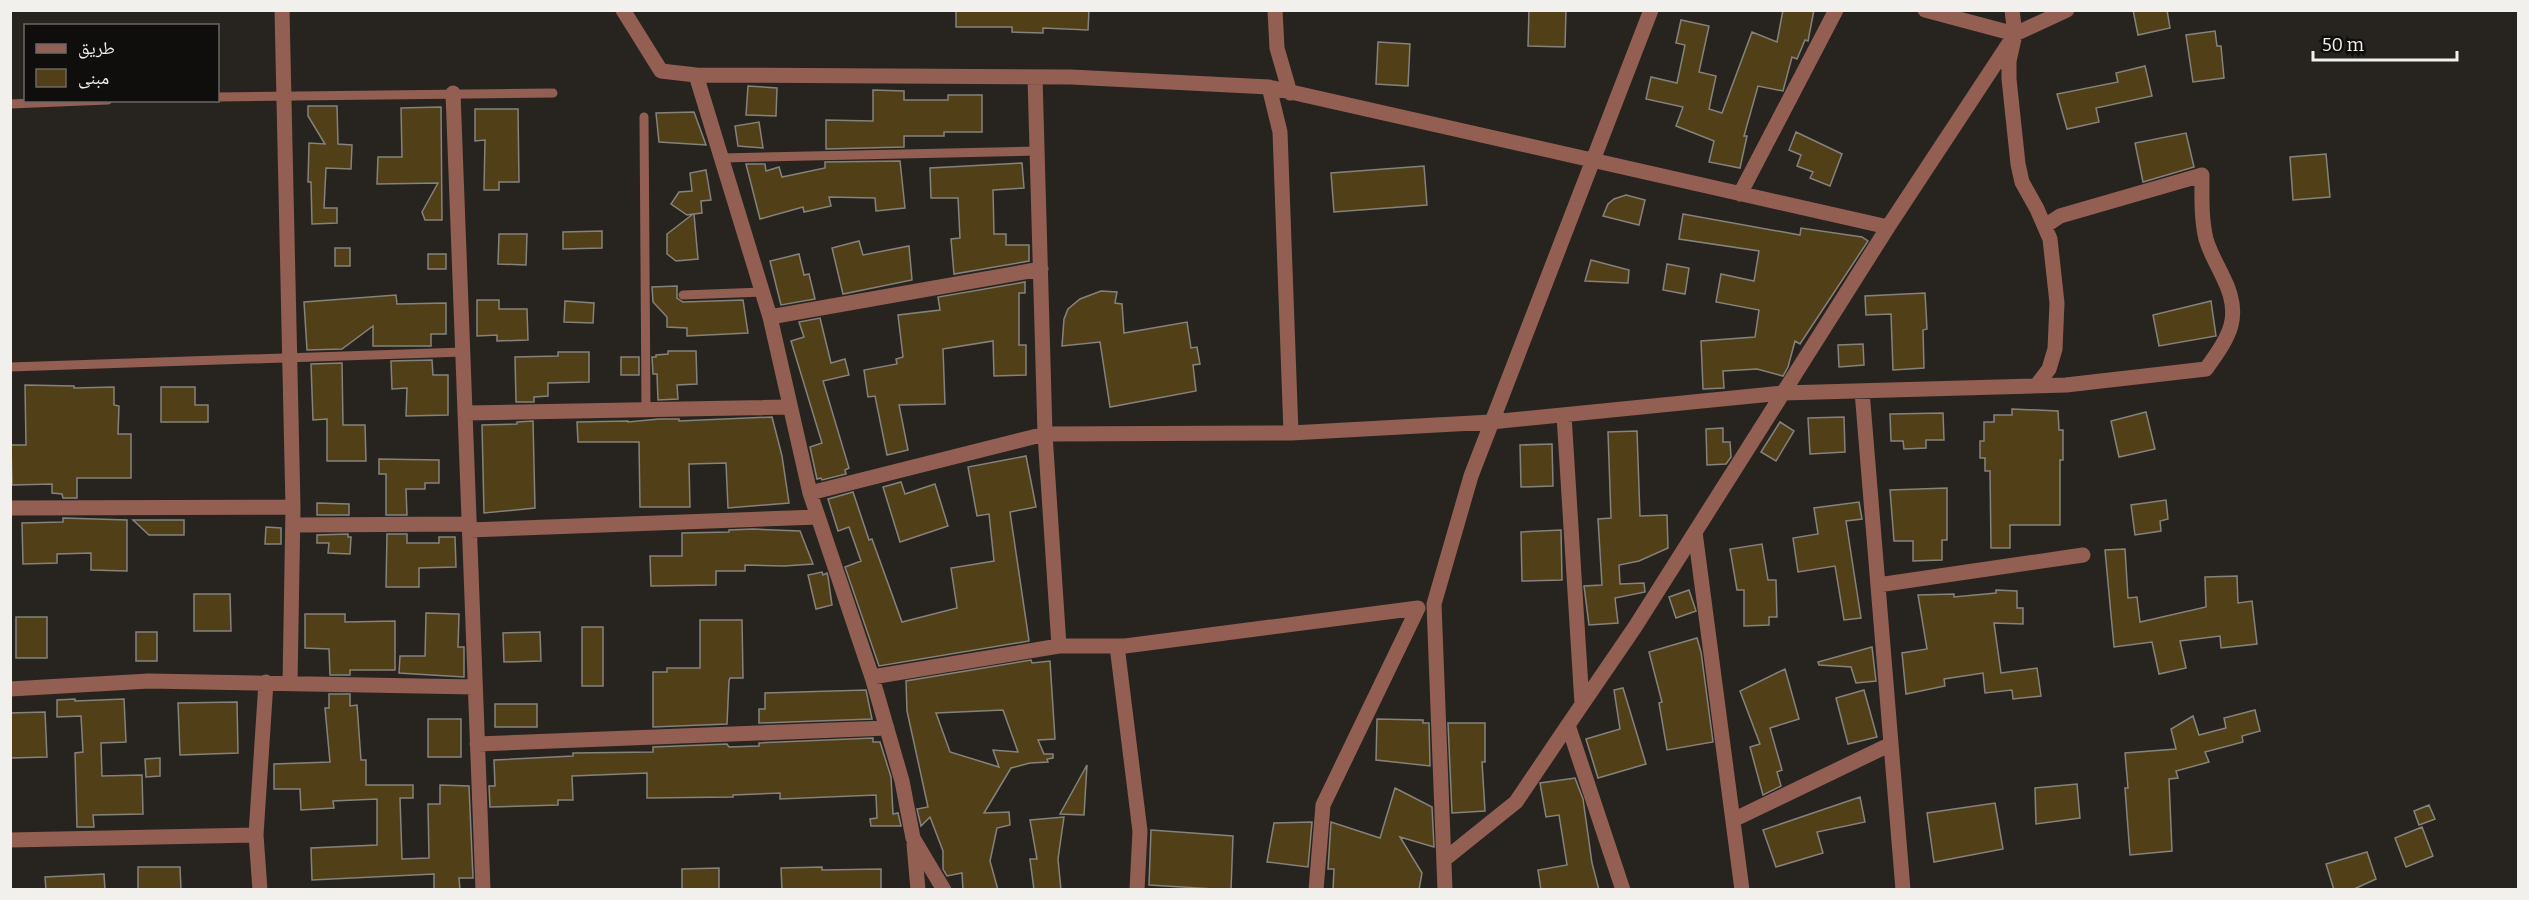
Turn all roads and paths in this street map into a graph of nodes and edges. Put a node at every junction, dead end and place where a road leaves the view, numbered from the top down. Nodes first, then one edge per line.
1 (282, 10) edge
2 (622, 10) edge
3 (1275, 10) edge
4 (1651, 10) edge
5 (1836, 10) edge
6 (1925, 10) edge
7 (2012, 10) edge
8 (2067, 10) edge
9 (2015, 34) junction
10 (696, 75) junction
11 (1035, 77) junction
12 (1269, 87) junction
13 (453, 93) junction
14 (553, 93) dead end
15 (1290, 93) junction
16 (284, 95) junction
17 (219, 97) edge
18 (59, 102) edge
19 (10, 104) edge
20 (644, 117) dead end
21 (1038, 152) junction
22 (722, 159) junction
23 (1594, 161) junction
24 (1740, 194) junction
25 (2045, 226) junction
26 (1888, 227) junction
27 (1041, 269) junction
28 (763, 292) junction
29 (683, 295) dead end
30 (770, 317) junction
31 (463, 352) junction
32 (289, 358) junction
33 (10, 367) edge
34 (2036, 386) junction
35 (1862, 391) junction
36 (1784, 393) junction
37 (790, 407) junction
38 (646, 409) junction
39 (465, 413) junction
40 (1564, 415) junction
41 (1491, 422) junction
42 (1292, 433) junction
43 (1045, 434) junction
44 (810, 492) junction
45 (293, 507) junction
46 (10, 508) edge
47 (818, 517) junction
48 (293, 525) junction
49 (469, 527) junction
50 (1695, 532) junction
51 (2083, 555) dead end
52 (1878, 585) junction
53 (1434, 604) junction
54 (1418, 608) junction
55 (1059, 645) junction
56 (1117, 645) junction
57 (872, 677) junction
58 (266, 682) junction
59 (290, 684) junction
60 (475, 687) junction
61 (10, 689) edge
62 (1582, 704) junction
63 (1568, 725) junction
64 (887, 728) junction
65 (477, 744) junction
66 (1891, 744) junction
67 (1733, 820) junction
68 (256, 835) junction
69 (914, 838) junction
70 (10, 840) edge
71 (1445, 859) junction
72 (260, 890) edge
73 (483, 890) edge
74 (918, 890) edge
75 (944, 890) edge
76 (1137, 890) edge
77 (1316, 890) edge
78 (1445, 890) edge
79 (1623, 890) edge
80 (1742, 890) edge
81 (1903, 890) edge

1 - 16 street
2 - 10 street
3 - 15 street
4 - 23 street
5 - 24 street
6 - 9 street
7 - 9 street
8 - 9 street
9 - 25 street
9 - 26 street
10 - 11 street
10 - 22 street
11 - 12 street
11 - 21 street
12 - 15 street
12 - 42 street
13 - 14 lane
13 - 16 lane
13 - 31 street
15 - 23 street
16 - 17 lane
16 - 32 street
18 - 19 lane
20 - 38 lane
21 - 22 lane
21 - 27 street
22 - 28 street
23 - 24 street
23 - 41 street
24 - 26 street
25 - 34 street
25 - 34 street
26 - 36 street
27 - 30 street
27 - 43 street
28 - 29 lane
28 - 30 street
30 - 37 street
31 - 32 lane
31 - 39 street
32 - 33 lane
32 - 45 street
34 - 35 street
35 - 36 street
35 - 52 street
36 - 40 street
36 - 50 street
37 - 38 street
37 - 44 street
38 - 39 street
39 - 49 street
40 - 41 street
40 - 62 street
41 - 42 street
41 - 53 street
42 - 43 street
43 - 44 street
43 - 55 street
44 - 47 street
45 - 46 street
45 - 48 street
47 - 49 street
47 - 57 street
48 - 49 street
48 - 59 street
49 - 60 street
50 - 62 street
50 - 67 street
51 - 52 street
52 - 66 street
53 - 54 street
53 - 71 street
54 - 56 street
54 - 77 street
55 - 56 street
55 - 57 street
56 - 76 street
57 - 64 street
58 - 59 street
58 - 61 street
58 - 68 street
59 - 60 street
60 - 65 street
62 - 63 street
63 - 71 street
63 - 79 street
64 - 65 street
64 - 69 street
65 - 73 street
66 - 67 street
66 - 81 street
67 - 80 street
68 - 70 street
68 - 72 street
69 - 74 street
69 - 75 street
71 - 78 street

